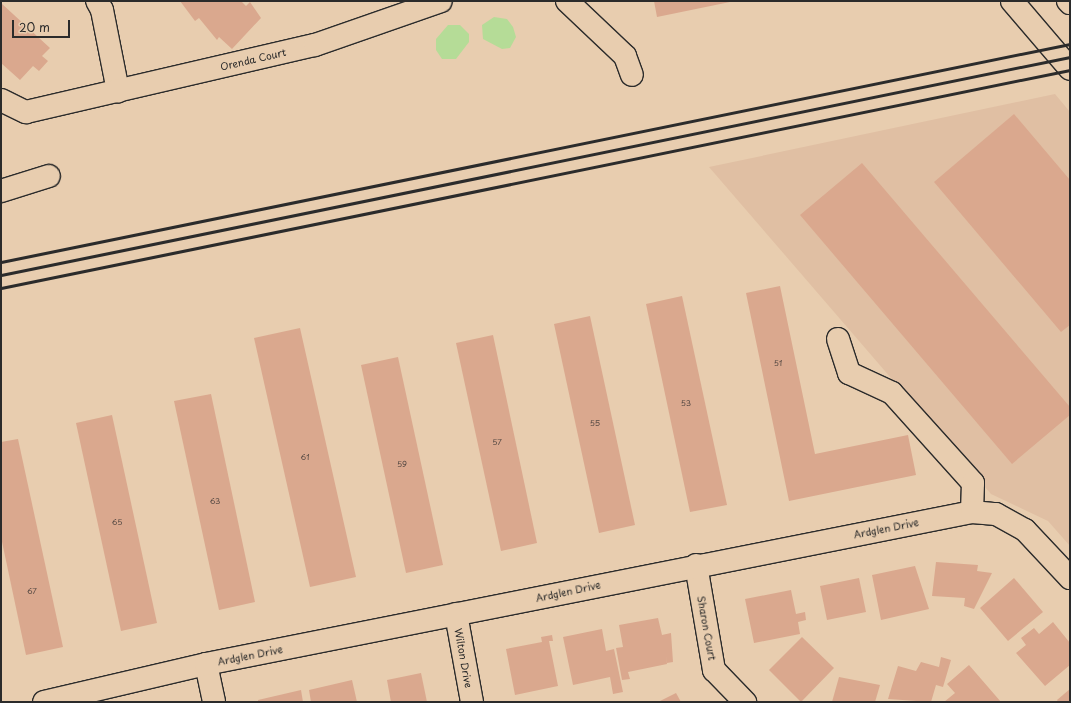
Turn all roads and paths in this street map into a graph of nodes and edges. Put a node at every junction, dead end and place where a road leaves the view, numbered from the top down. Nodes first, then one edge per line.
1 (97, 1) edge
2 (441, 1) edge
3 (567, 1) edge
4 (1012, 1) edge
5 (1068, 1) edge
6 (1070, 4) edge
7 (1070, 69) edge
8 (632, 75) dead end
9 (118, 91) junction
10 (1, 100) edge
11 (49, 176) dead end
12 (1, 191) edge
13 (838, 338) dead end
14 (972, 512) junction
15 (696, 565) junction
16 (1070, 578) edge
17 (456, 614) junction
18 (206, 664) junction
19 (44, 702) edge
20 (214, 702) edge
21 (472, 702) edge
22 (745, 702) edge

1 - 9 street
2 - 9 street, Orenda Court
3 - 8 street
4 - 7 street
5 - 6 street
9 - 10 street, Orenda Court
11 - 12 street
13 - 14 street
14 - 15 street, Ardglen Drive
14 - 16 street, Ardglen Drive
15 - 17 street, Ardglen Drive
15 - 22 street, Sharon Court
17 - 18 street, Ardglen Drive
17 - 21 street, Wilton Drive
18 - 19 street, Ardglen Drive
18 - 20 street

